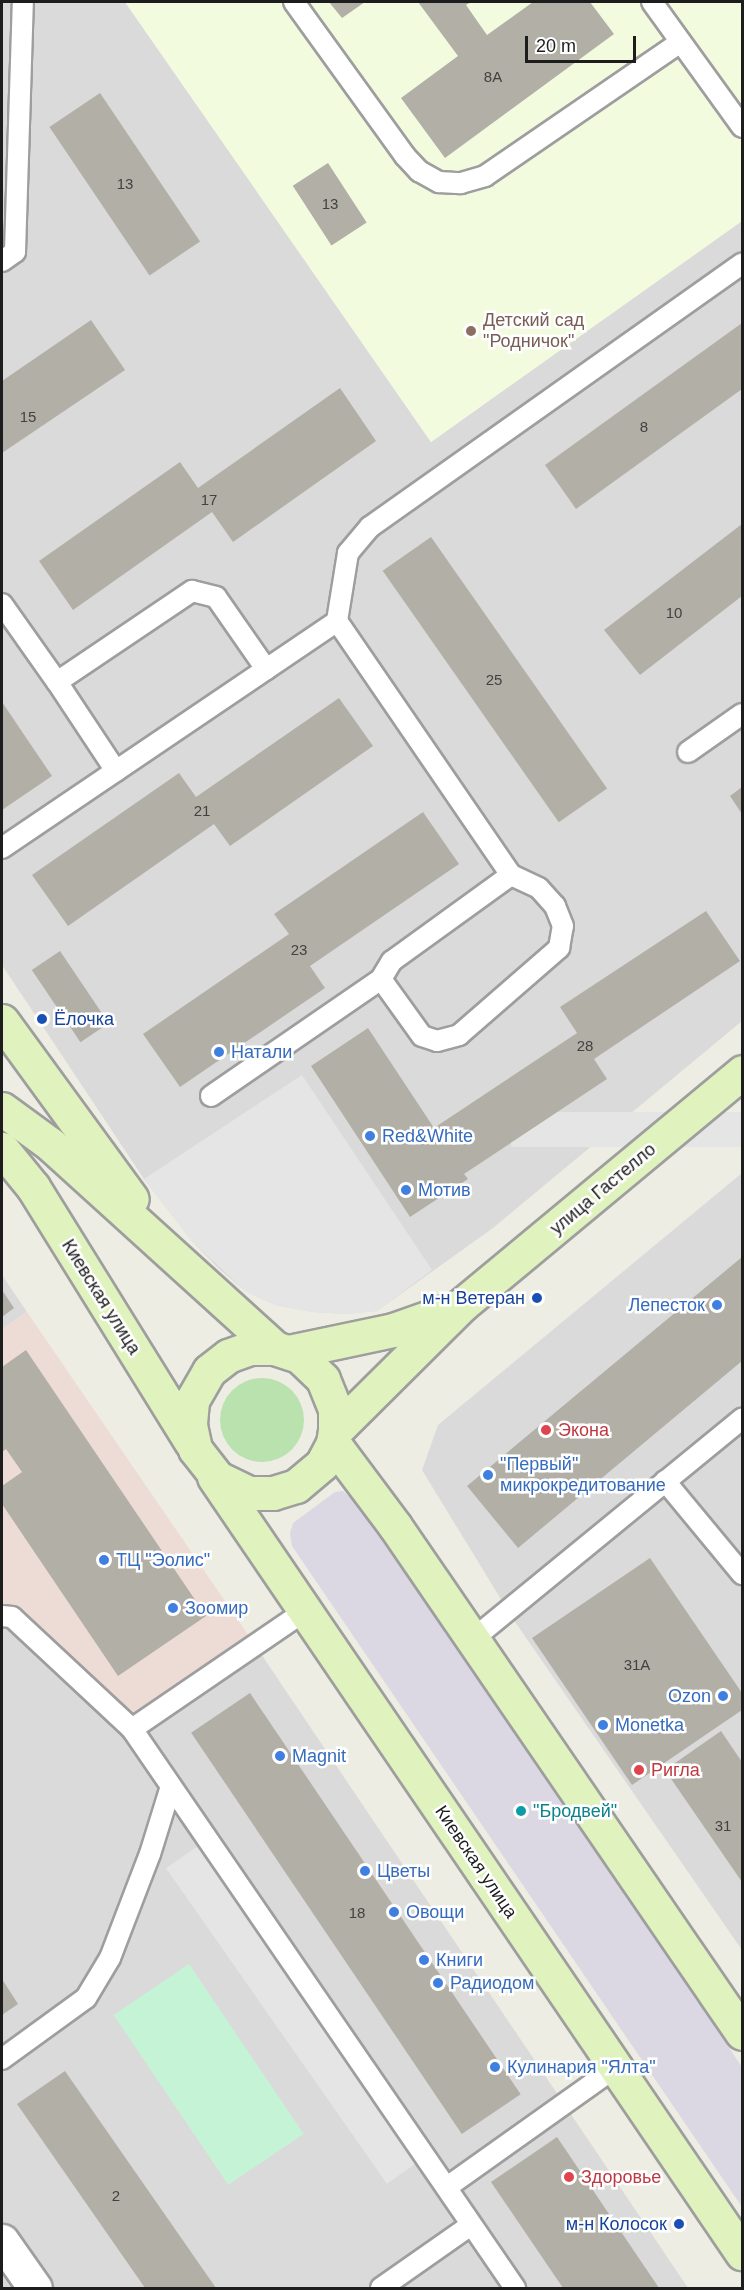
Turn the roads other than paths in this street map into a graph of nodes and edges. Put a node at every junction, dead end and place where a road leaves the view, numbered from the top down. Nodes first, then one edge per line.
1 (23, 2) edge
2 (294, 2) edge
3 (652, 2) edge
4 (681, 42) junction
5 (742, 127) edge
6 (2, 261) edge
7 (742, 264) edge
8 (2, 604) edge
9 (337, 621) junction
10 (266, 669) junction
11 (57, 682) junction
12 (742, 714) edge
13 (687, 753) dead end
14 (116, 771) junction
15 (2, 848) edge
16 (511, 875) junction
17 (381, 979) junction
18 (2, 1021) edge
19 (742, 1072) edge
20 (211, 1096) dead end
21 (2, 1110) edge
22 (2, 1149) edge
23 (33, 1187) junction
24 (176, 1259) junction
25 (463, 1304) junction
26 (282, 1350) junction
27 (742, 1419) edge
28 (334, 1437) junction
29 (202, 1460) junction
30 (665, 1481) junction
31 (742, 1574) edge
32 (304, 1611) junction
33 (2, 1616) edge
34 (473, 1639) junction
35 (132, 1729) junction
36 (171, 1786) junction
37 (742, 2033) edge
38 (2, 2060) edge
39 (616, 2067) junction
40 (447, 2187) junction
41 (471, 2225) junction
42 (2, 2241) edge
43 (742, 2253) edge
44 (35, 2289) edge
45 (381, 2289) edge
46 (515, 2289) edge

1 - 6 lane
2 - 4 lane
3 - 4 lane
4 - 5 lane
7 - 9 lane
8 - 11 lane
9 - 10 lane
9 - 16 lane
10 - 11 lane
10 - 14 lane
11 - 14 lane
12 - 13 lane
14 - 15 lane
16 - 17 lane
16 - 17 lane
17 - 20 lane
18 - 24 main road
19 - 25 main road, улица Гастелло
21 - 23 main road
21 - 24 main road
22 - 23 main road, Киевская улица
23 - 29 main road, Киевская улица
24 - 26 main road
25 - 26 main road
25 - 28 main road
26 - 28 main road
26 - 29 main road
27 - 30 lane
28 - 29 main road
28 - 34 main road
29 - 32 main road, Киевская улица
30 - 31 lane
30 - 34 lane
32 - 35 lane
32 - 39 main road, Киевская улица
33 - 35 lane
34 - 37 main road
35 - 36 lane
36 - 38 lane
36 - 40 lane
39 - 40 lane
39 - 43 main road, Киевская улица
40 - 41 lane
41 - 45 lane
41 - 46 lane
42 - 44 street

